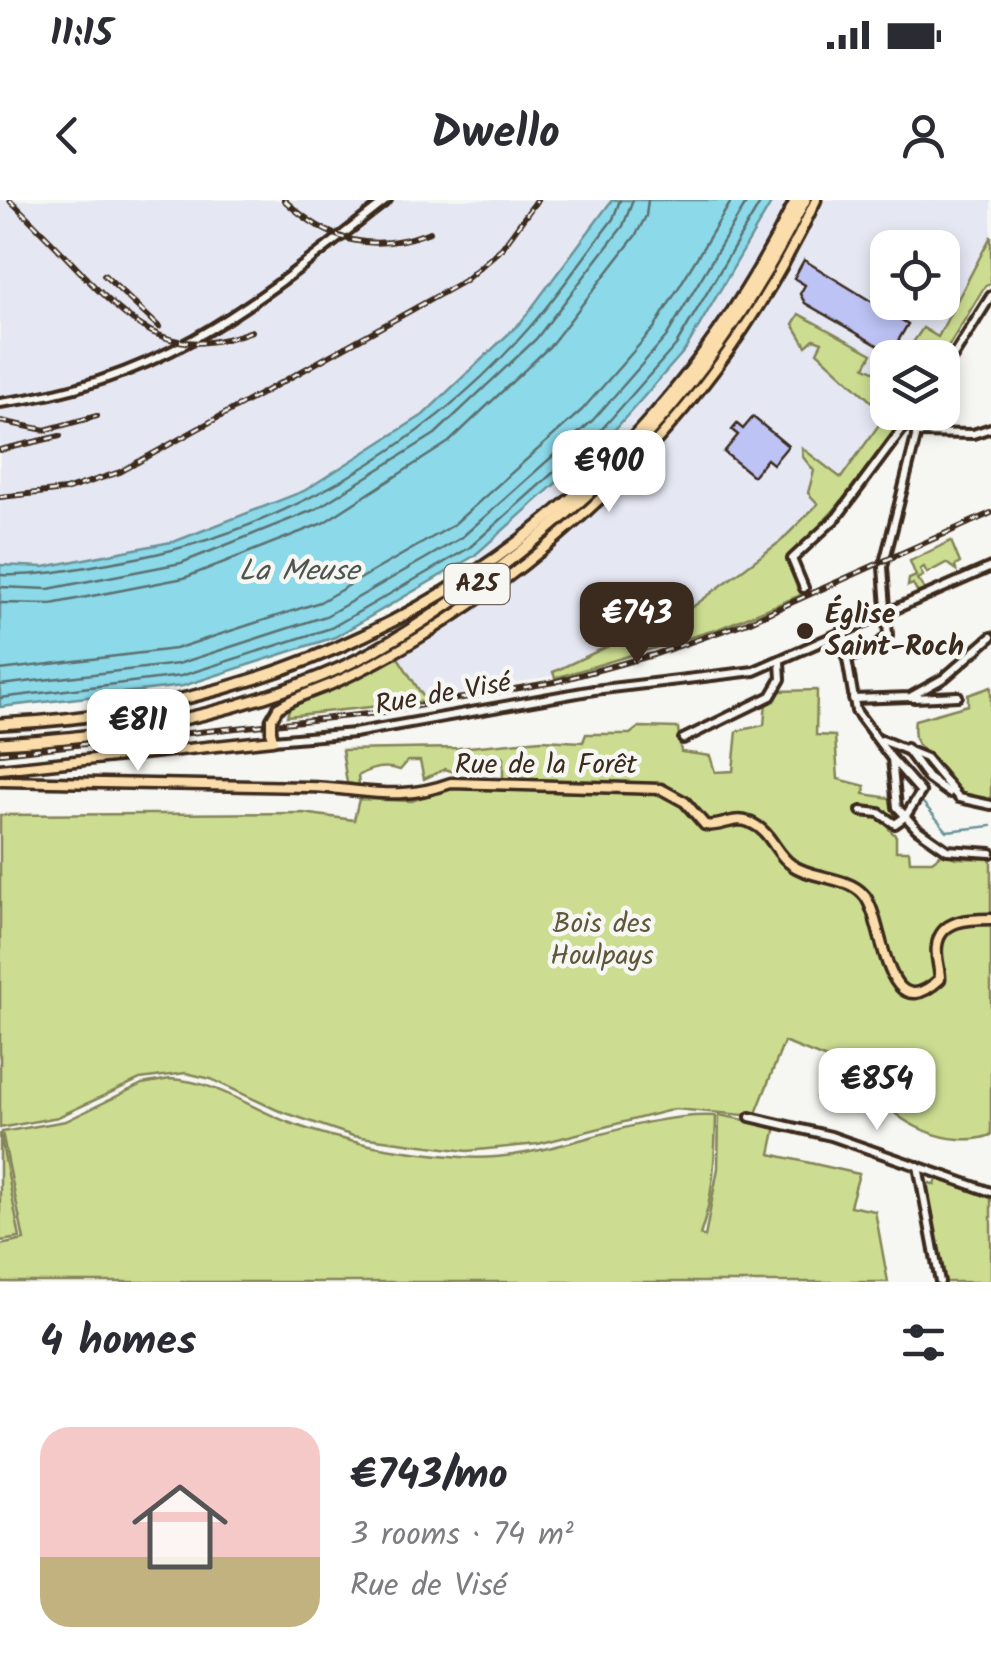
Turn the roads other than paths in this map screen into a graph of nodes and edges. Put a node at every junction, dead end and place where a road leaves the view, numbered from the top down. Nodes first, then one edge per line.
1 (387, 200) edge
2 (796, 200) edge
3 (805, 200) edge
4 (816, 200) edge
5 (991, 296) edge
6 (960, 345) edge
7 (0, 402) edge
8 (991, 428) edge
9 (903, 430) edge
10 (917, 430) edge
11 (917, 433) junction
12 (991, 567) edge
13 (804, 588) dead end
14 (886, 613) junction
15 (836, 636) junction
16 (991, 636) edge
17 (847, 659) junction
18 (780, 662) junction
19 (958, 696) dead end
20 (910, 698) junction
21 (853, 699) junction
22 (0, 724) edge
23 (272, 736) junction
24 (683, 739) dead end
25 (881, 740) junction
26 (0, 743) edge
27 (892, 759) junction
28 (0, 769) edge
29 (0, 781) edge
30 (991, 805) edge
31 (861, 811) dead end
32 (905, 816) junction
33 (991, 853) edge
34 (991, 919) edge
35 (750, 1117) dead end
36 (918, 1166) junction
37 (991, 1192) edge
38 (940, 1282) edge

1 - 7 street
2 - 22 highway, A25
3 - 26 highway, A25
4 - 23 main road, bridge
5 - 6 street
8 - 11 street
9 - 13 street
10 - 11 street
11 - 14 street
12 - 14 street, Rue de Visé
14 - 15 street, Rue de Visé
14 - 17 street
15 - 17 street
15 - 18 street, Rue de Visé
16 - 20 street
17 - 21 street
18 - 23 street, Rue de Visé
18 - 24 street
19 - 20 street
20 - 21 street
21 - 25 street
23 - 28 main road, Rue de Visé
25 - 27 street
25 - 30 street
27 - 32 street
27 - 32 street
29 - 34 main road, Rue de la Forêt
31 - 32 street
32 - 33 street
35 - 36 street
36 - 37 street
36 - 38 street

